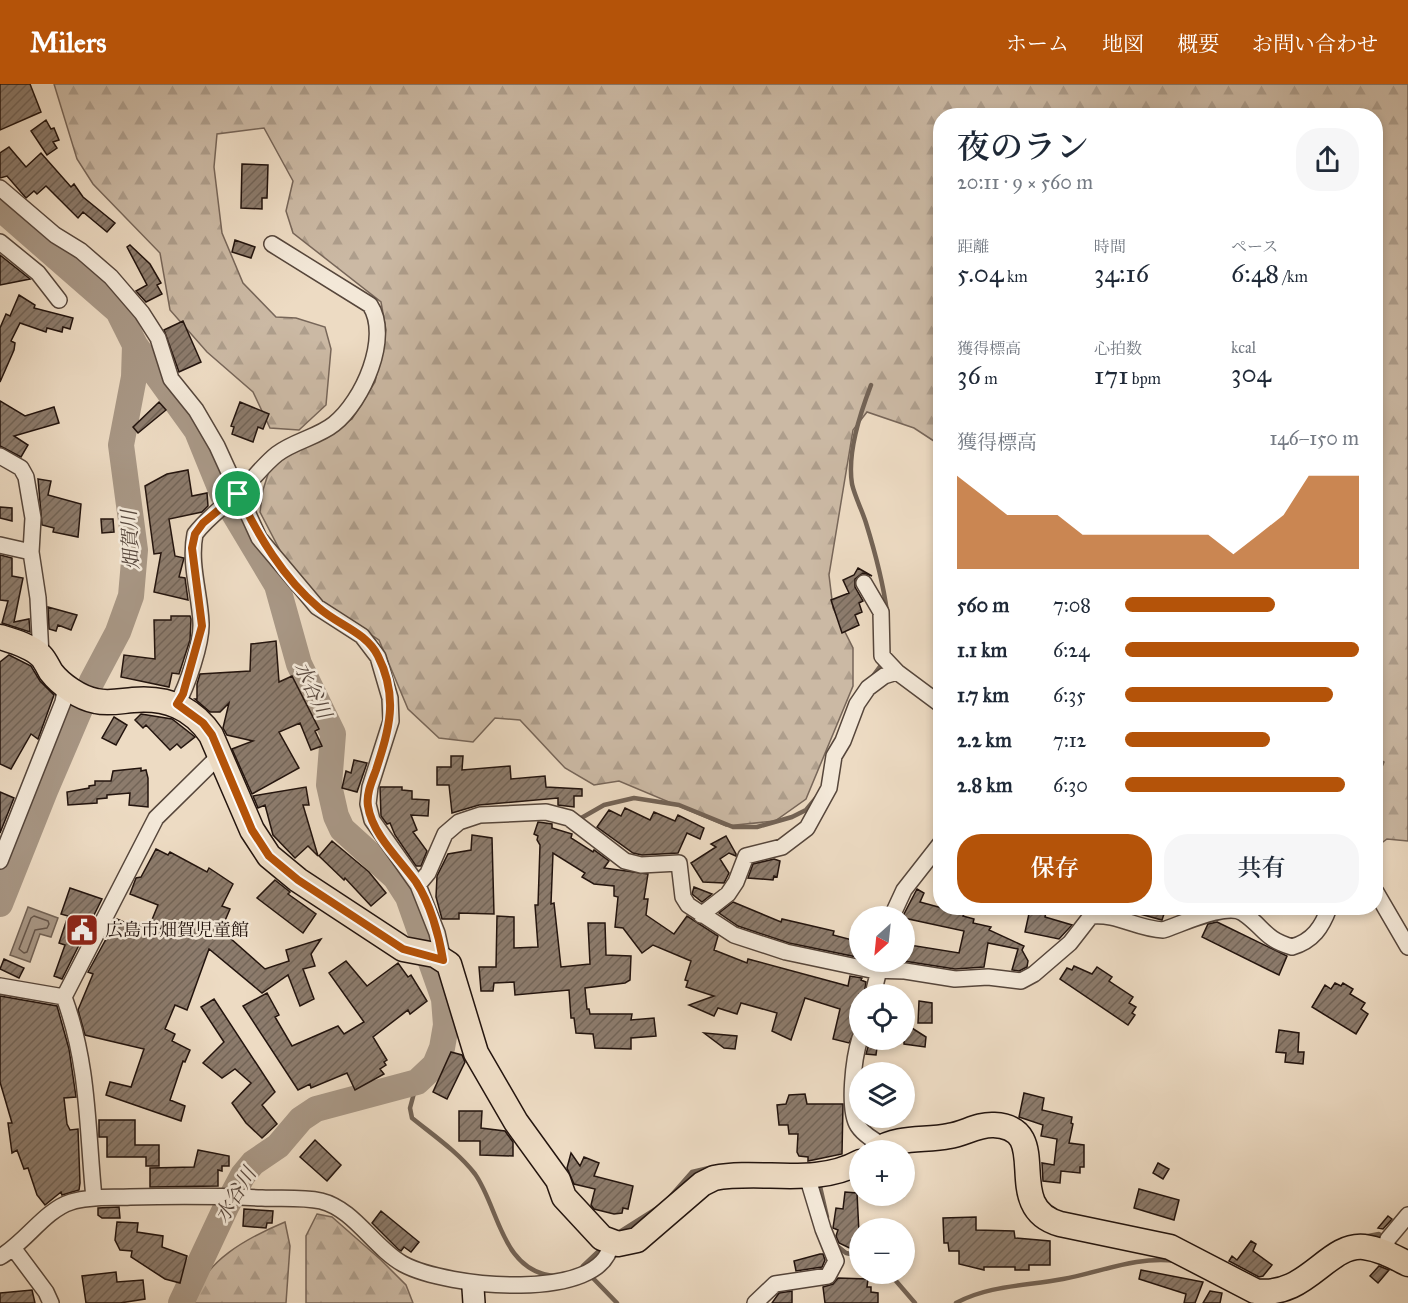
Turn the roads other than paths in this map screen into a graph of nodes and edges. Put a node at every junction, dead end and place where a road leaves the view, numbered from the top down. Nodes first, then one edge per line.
1 (0, 188) edge
2 (0, 242) edge
3 (272, 244) dead end
4 (58, 300) dead end
5 (0, 456) edge
6 (235, 496) junction
7 (0, 545) edge
8 (31, 552) junction
9 (864, 583) dead end
10 (0, 637) edge
11 (41, 656) junction
12 (897, 672) junction
13 (68, 687) junction
14 (933, 699) edge
15 (177, 704) junction
16 (220, 754) junction
17 (933, 853) edge
18 (0, 861) edge
19 (418, 885) junction
20 (1383, 904) edge
21 (897, 906) edge
22 (701, 915) junction
23 (1100, 915) edge
24 (1100, 915) edge
25 (1209, 915) edge
26 (1246, 915) edge
27 (1325, 915) edge
28 (1408, 947) edge
29 (431, 956) junction
30 (849, 960) edge
31 (911, 972) edge
32 (0, 986) edge
33 (64, 997) junction
34 (857, 1050) edge
35 (872, 1140) edge
36 (915, 1140) edge
37 (849, 1166) edge
38 (812, 1175) junction
39 (94, 1198) junction
40 (1408, 1215) edge
41 (604, 1239) junction
42 (14, 1249) junction
43 (1384, 1252) junction
44 (0, 1257) edge
45 (1408, 1264) edge
46 (473, 1296) edge
47 (51, 1303) edge
48 (754, 1303) edge

1 - 6 street
2 - 4 street
3 - 6 street
5 - 8 street
6 - 15 street
6 - 19 street
7 - 8 street
8 - 11 street
9 - 12 street
10 - 11 main road
11 - 13 main road
12 - 14 street
12 - 22 street
13 - 15 main road
13 - 18 street
15 - 16 main road
16 - 29 main road
16 - 33 street
17 - 21 street
19 - 22 street
19 - 29 street
20 - 28 street
22 - 30 street
23 - 31 street
24 - 25 street
26 - 27 street
29 - 41 main road
32 - 33 street
33 - 39 street
34 - 35 street
36 - 43 main road
37 - 38 main road
38 - 41 main road
38 - 48 street
39 - 42 street
39 - 46 street
40 - 43 street
41 - 46 street
42 - 44 street
42 - 47 street
43 - 45 main road

